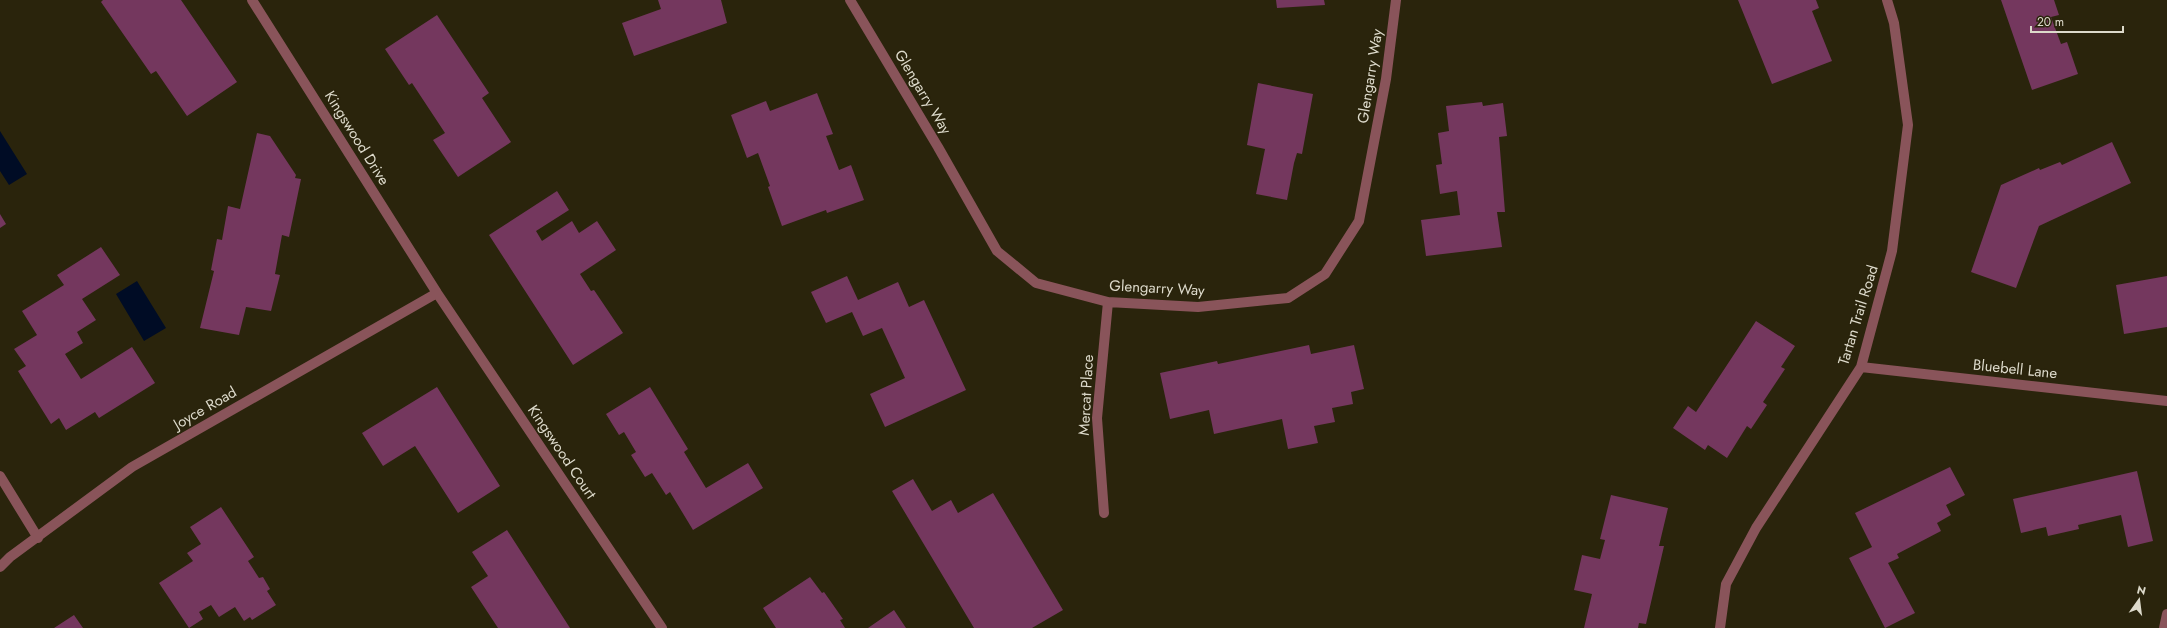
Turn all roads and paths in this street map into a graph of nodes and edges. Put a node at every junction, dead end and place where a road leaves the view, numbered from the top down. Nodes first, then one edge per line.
1 (252, 0) edge
2 (850, 0) edge
3 (1396, 0) edge
4 (1887, 0) edge
5 (437, 293) junction
6 (1108, 302) junction
7 (1861, 367) junction
8 (2167, 401) edge
9 (0, 476) edge
10 (1104, 513) dead end
11 (38, 538) junction
12 (0, 567) edge
13 (2167, 614) edge
14 (662, 628) edge
15 (1720, 628) edge
16 (2164, 628) edge

1 - 5 street, Kingswood Drive
2 - 6 street, Glengarry Way
3 - 6 street, Glengarry Way
4 - 7 street, Tartan Trail Road
5 - 11 street, Joyce Road
5 - 14 street, Kingswood Court
6 - 10 street, Mercat Place
7 - 8 street, Bluebell Lane
7 - 15 street, Tartan Trail Road
9 - 11 street
11 - 12 street, Joyce Road
13 - 16 street

